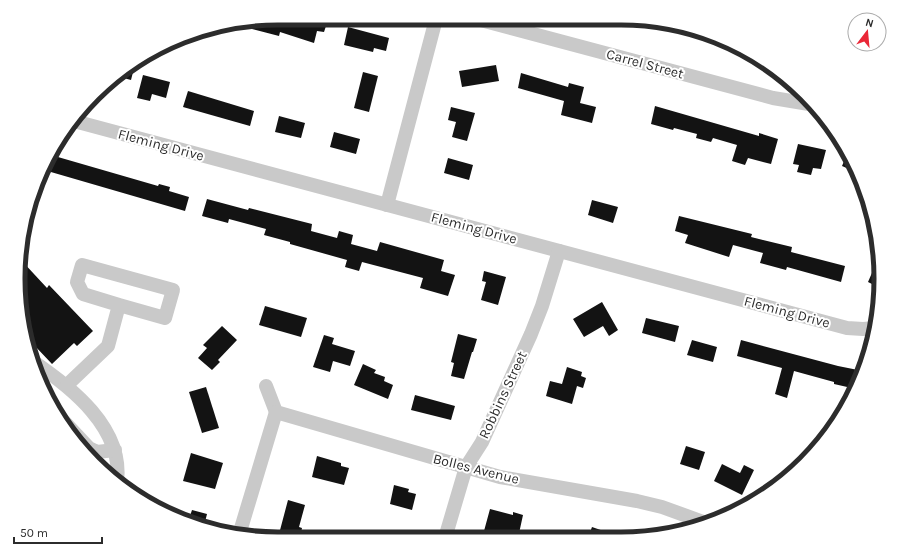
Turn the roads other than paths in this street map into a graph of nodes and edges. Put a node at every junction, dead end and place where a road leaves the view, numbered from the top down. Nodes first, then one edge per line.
1 (434, 25) edge
2 (499, 25) edge
3 (804, 103) edge
4 (79, 122) edge
5 (387, 205) junction
6 (559, 251) junction
7 (119, 305) junction
8 (869, 329) edge
9 (46, 378) edge
10 (67, 385) junction
11 (266, 386) dead end
12 (276, 412) junction
13 (91, 449) edge
14 (115, 450) junction
15 (466, 467) junction
16 (117, 474) edge
17 (699, 520) edge
18 (241, 529) edge
19 (447, 532) edge

1 - 5 street
2 - 3 street, Carrel Street
4 - 5 street, Fleming Drive
5 - 6 street, Fleming Drive
6 - 8 street, Fleming Drive
6 - 15 street, Robbins Street
7 - 7 street
7 - 10 street
9 - 10 street
10 - 14 street
11 - 12 street
12 - 15 street, Bolles Avenue
12 - 18 street
13 - 14 street
14 - 16 street
15 - 17 street, Bolles Avenue
15 - 19 street, Robbins Street

